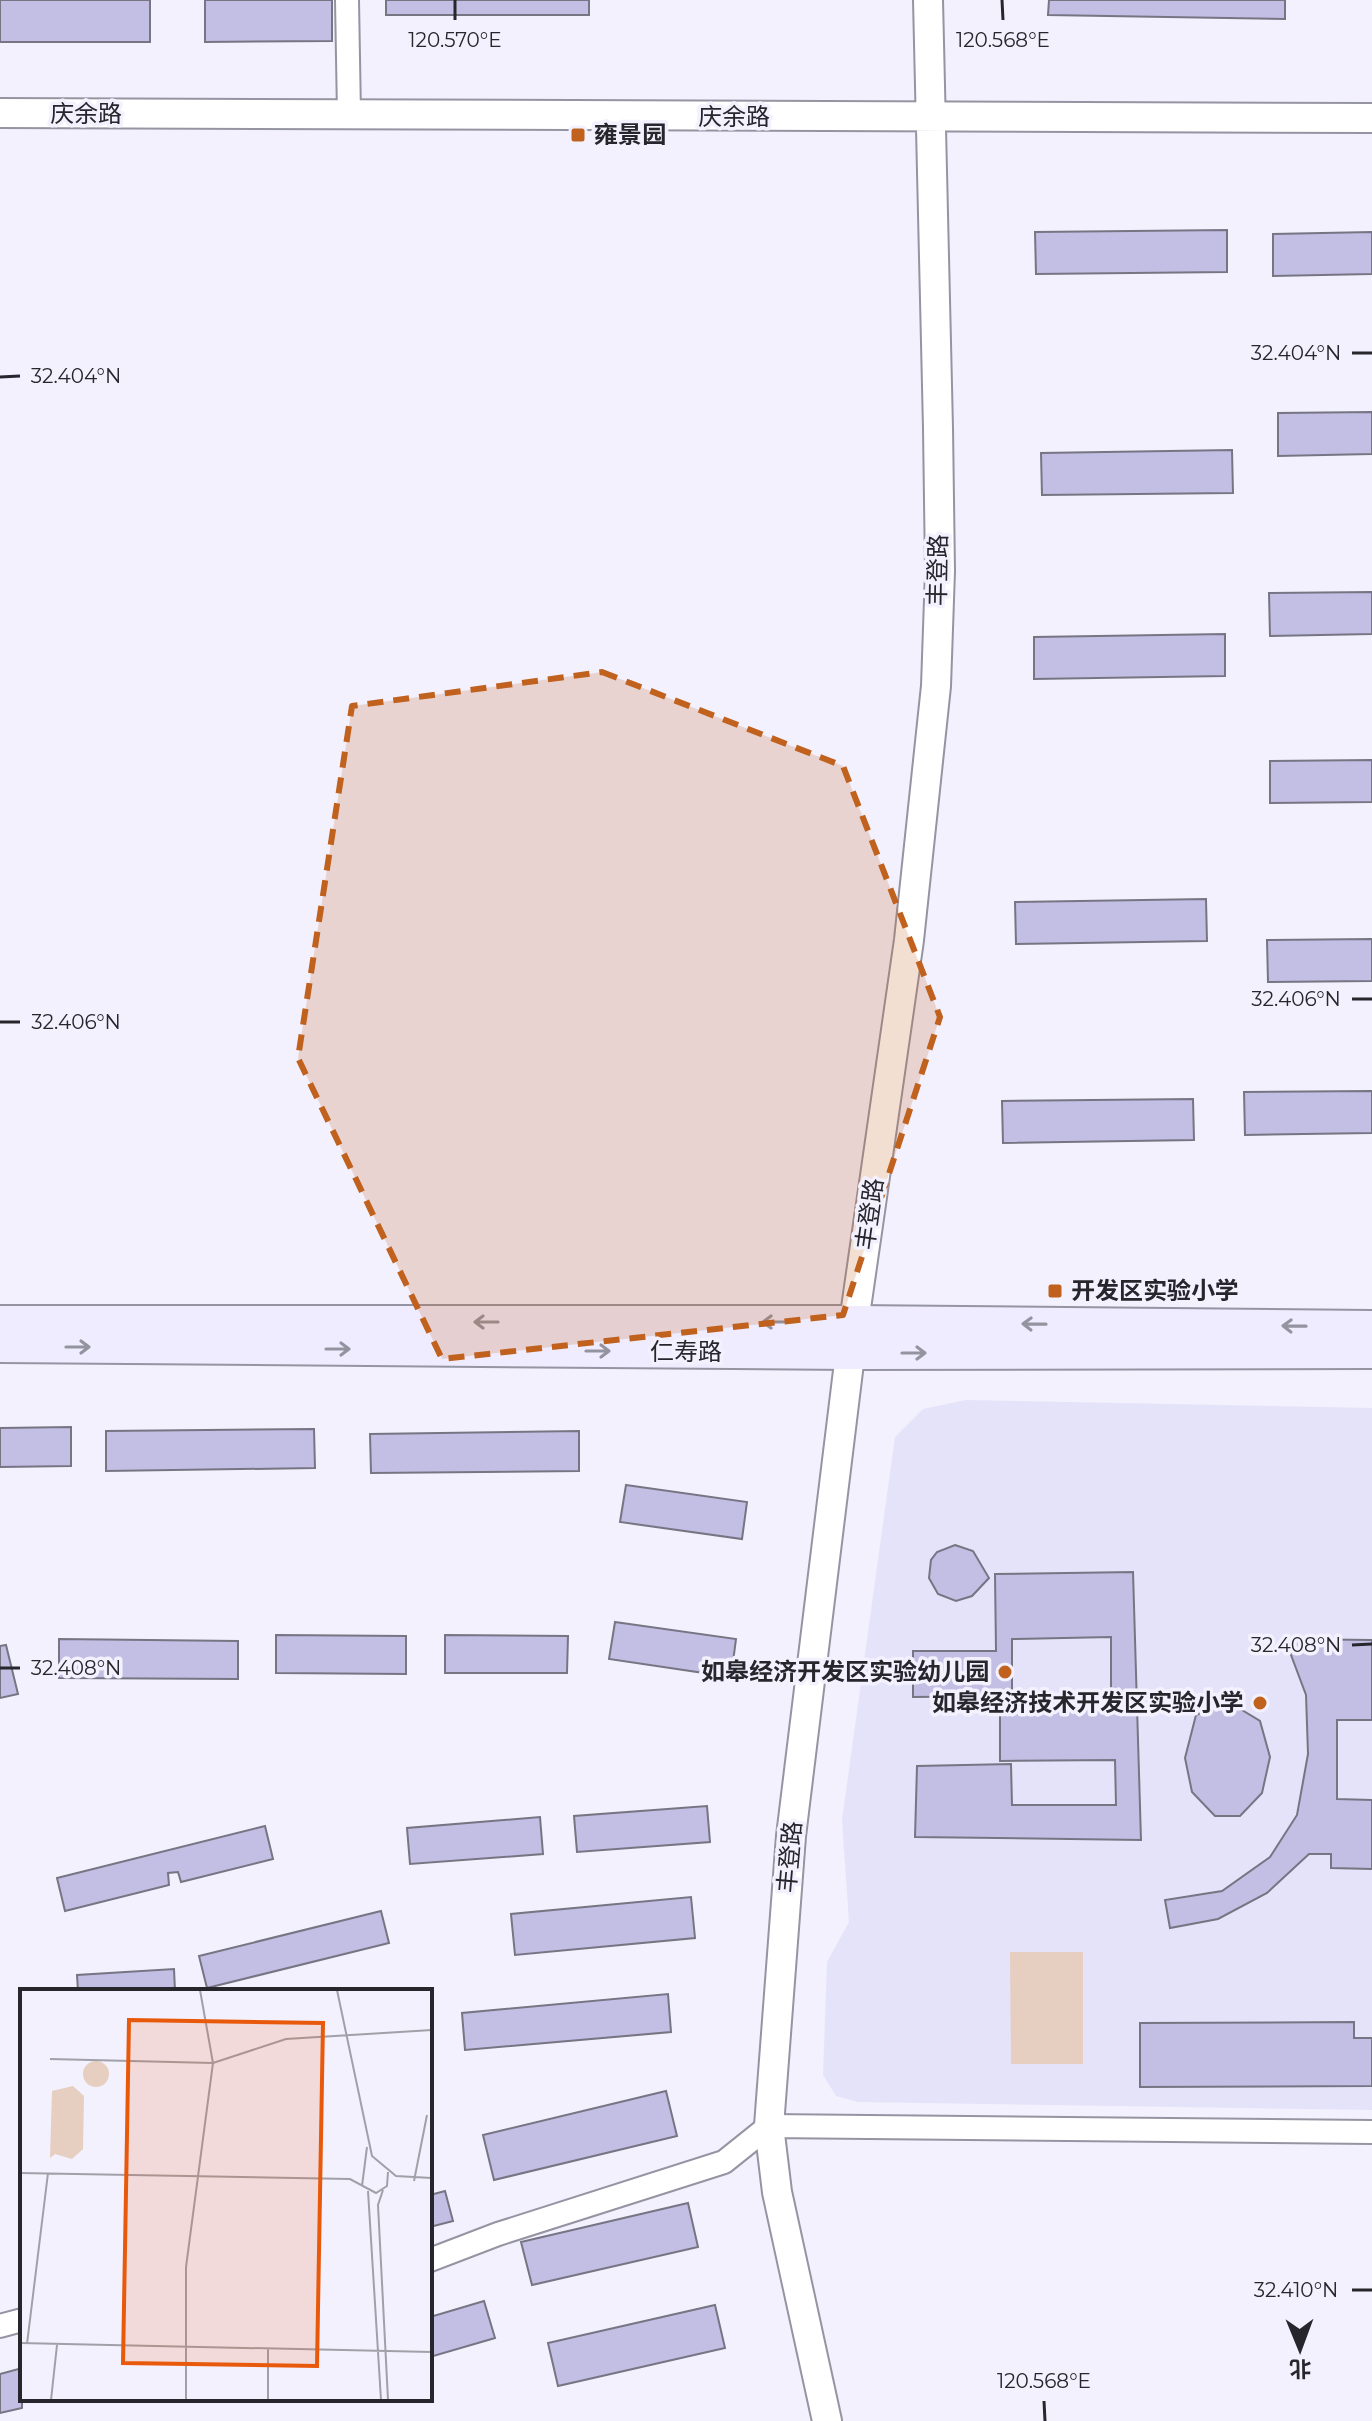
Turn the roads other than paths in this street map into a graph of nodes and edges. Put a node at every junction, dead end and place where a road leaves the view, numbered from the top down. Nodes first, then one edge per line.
1 (347, 0) edge
2 (928, 0) edge
3 (0, 113) edge
4 (349, 114) junction
5 (930, 118) junction
6 (1372, 118) edge
7 (0, 1322) edge
8 (1372, 1327) edge
9 (853, 1337) junction
10 (0, 1346) edge
11 (1372, 1352) edge
12 (769, 2126) junction
13 (1372, 2132) edge
14 (432, 2259) edge
15 (20, 2321) edge
16 (0, 2326) edge
17 (827, 2421) edge

1 - 4 street
2 - 5 street, 丰登路
3 - 4 street, 庆余路
4 - 5 street, 庆余路
5 - 6 street, 庆余路
5 - 9 street, 丰登路
9 -> 7 main road, 仁寿路
8 -> 9 main road, 仁寿路
10 -> 9 main road, 仁寿路
9 -> 11 main road, 仁寿路
9 - 12 street, 丰登路
12 - 13 street
12 - 14 street
12 - 17 street, 丰登路
15 - 16 street

